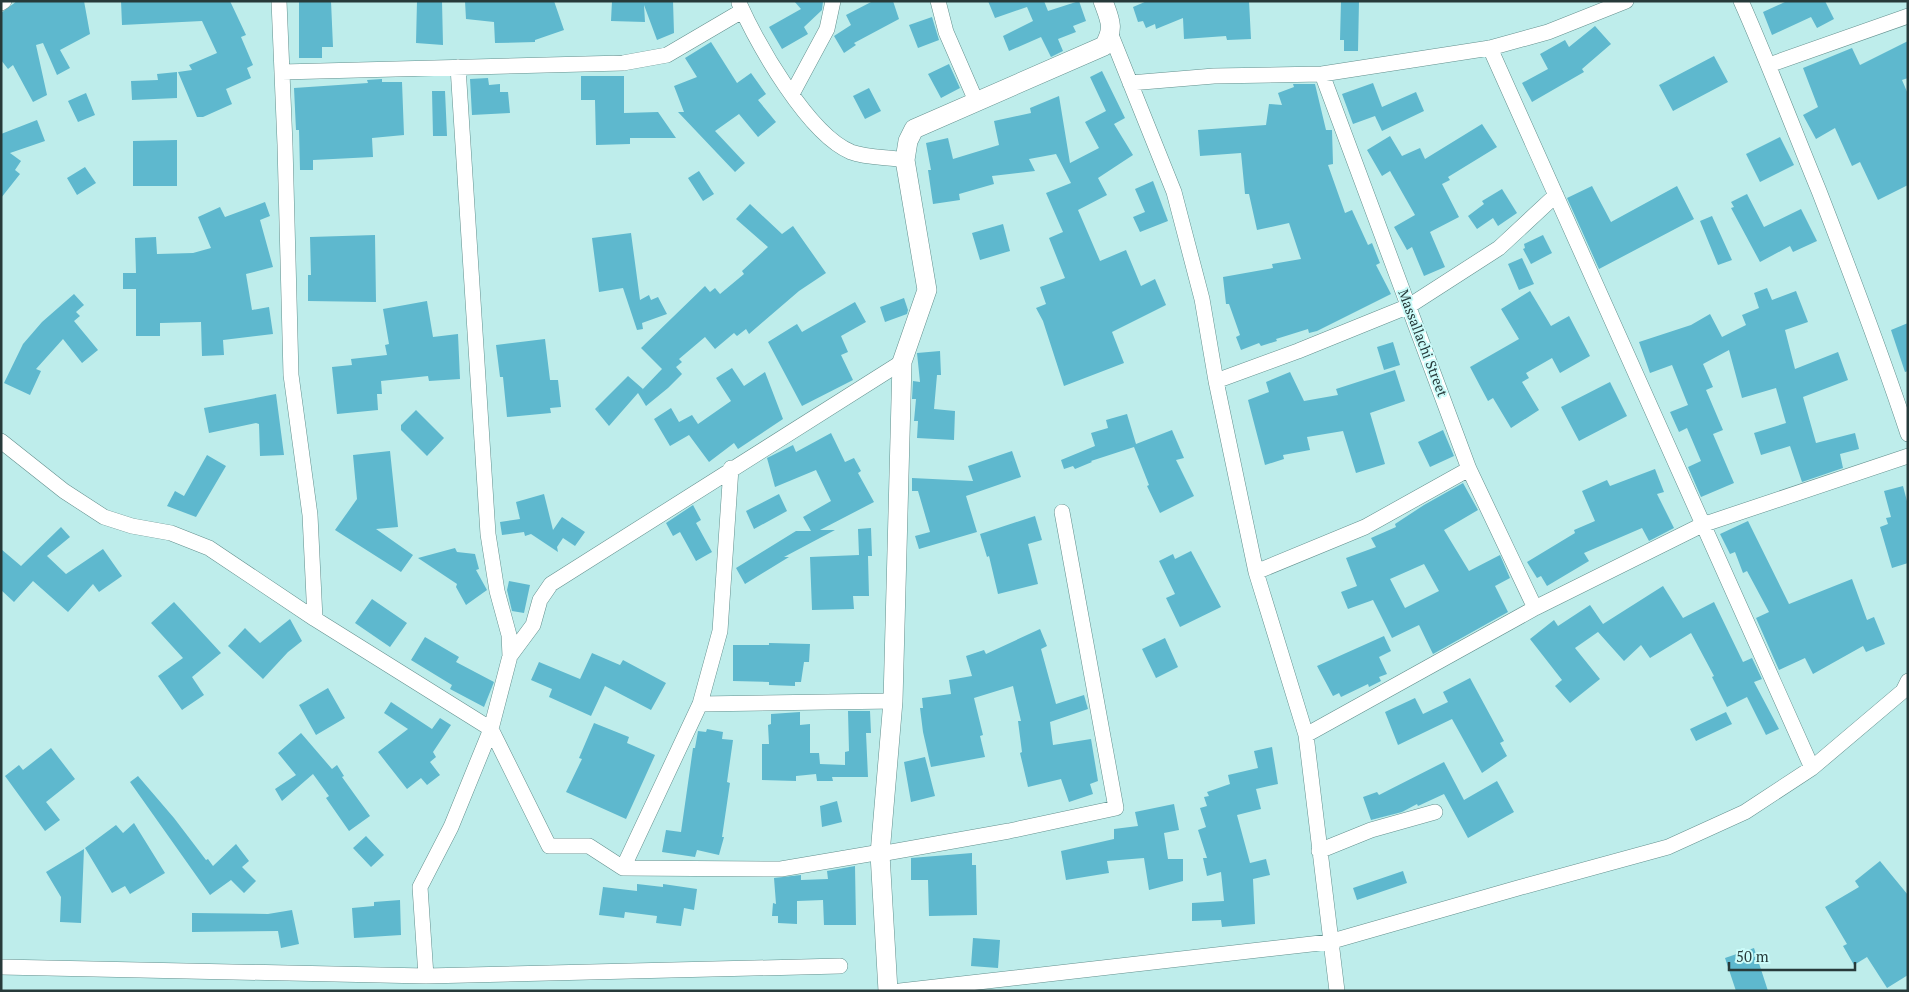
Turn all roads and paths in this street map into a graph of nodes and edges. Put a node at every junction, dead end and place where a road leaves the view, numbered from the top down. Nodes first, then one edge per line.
1 (279, 1) edge
2 (833, 1) edge
3 (938, 1) edge
4 (1102, 1) edge
5 (1626, 1) edge
6 (1741, 1) edge
7 (740, 6) edge
8 (1908, 16) edge
9 (1111, 35) junction
10 (1490, 48) junction
11 (1769, 65) junction
12 (458, 67) junction
13 (282, 72) junction
14 (1322, 74) junction
15 (1130, 83) junction
16 (792, 94) junction
17 (976, 101) junction
18 (905, 160) junction
19 (1556, 195) junction
20 (1409, 306) junction
21 (902, 362) junction
22 (1216, 381) junction
23 (1908, 434) edge
24 (1, 441) edge
25 (1908, 456) edge
26 (731, 468) junction
27 (1469, 469) junction
28 (1062, 512) dead end
29 (1702, 525) junction
30 (1256, 572) junction
31 (1534, 608) junction
32 (315, 619) junction
33 (510, 656) junction
34 (1908, 681) edge
35 (893, 701) junction
36 (700, 704) junction
37 (491, 729) junction
38 (1306, 735) junction
39 (1812, 768) junction
40 (1435, 812) dead end
41 (1319, 851) junction
42 (881, 853) junction
43 (623, 868) junction
44 (1329, 942) junction
45 (840, 966) dead end
46 (1, 967) edge
47 (426, 976) junction
48 (888, 991) edge
49 (900, 991) edge
50 (1337, 991) edge

1 - 13 street
2 - 16 street
3 - 17 street
4 - 9 street
5 - 10 street
6 - 11 street
7 - 12 street
7 - 16 street
8 - 11 street
9 - 15 street
9 - 17 street
10 - 14 street
10 - 19 street
11 - 23 street
12 - 13 street
12 - 33 street
13 - 32 street
14 - 15 street
14 - 20 street, Massallachi Street
15 - 22 street
16 - 18 street
17 - 18 street
18 - 21 street
19 - 20 street
19 - 29 street
20 - 22 street
20 - 27 street, Massallachi Street
21 - 26 street
21 - 35 street
22 - 30 street
24 - 32 street
25 - 29 street
26 - 33 street
26 - 36 street
27 - 30 street
27 - 31 street, Massallachi Street
28 - 42 street
29 - 31 street
29 - 39 street
30 - 38 street
31 - 38 street
32 - 37 street
33 - 37 street
34 - 39 street
35 - 36 street
35 - 42 street
36 - 43 street
37 - 43 street
37 - 47 street
38 - 41 street
39 - 44 street
40 - 41 street
41 - 44 street
42 - 43 street
42 - 48 street
44 - 49 street
44 - 50 street
45 - 47 street
46 - 47 street

